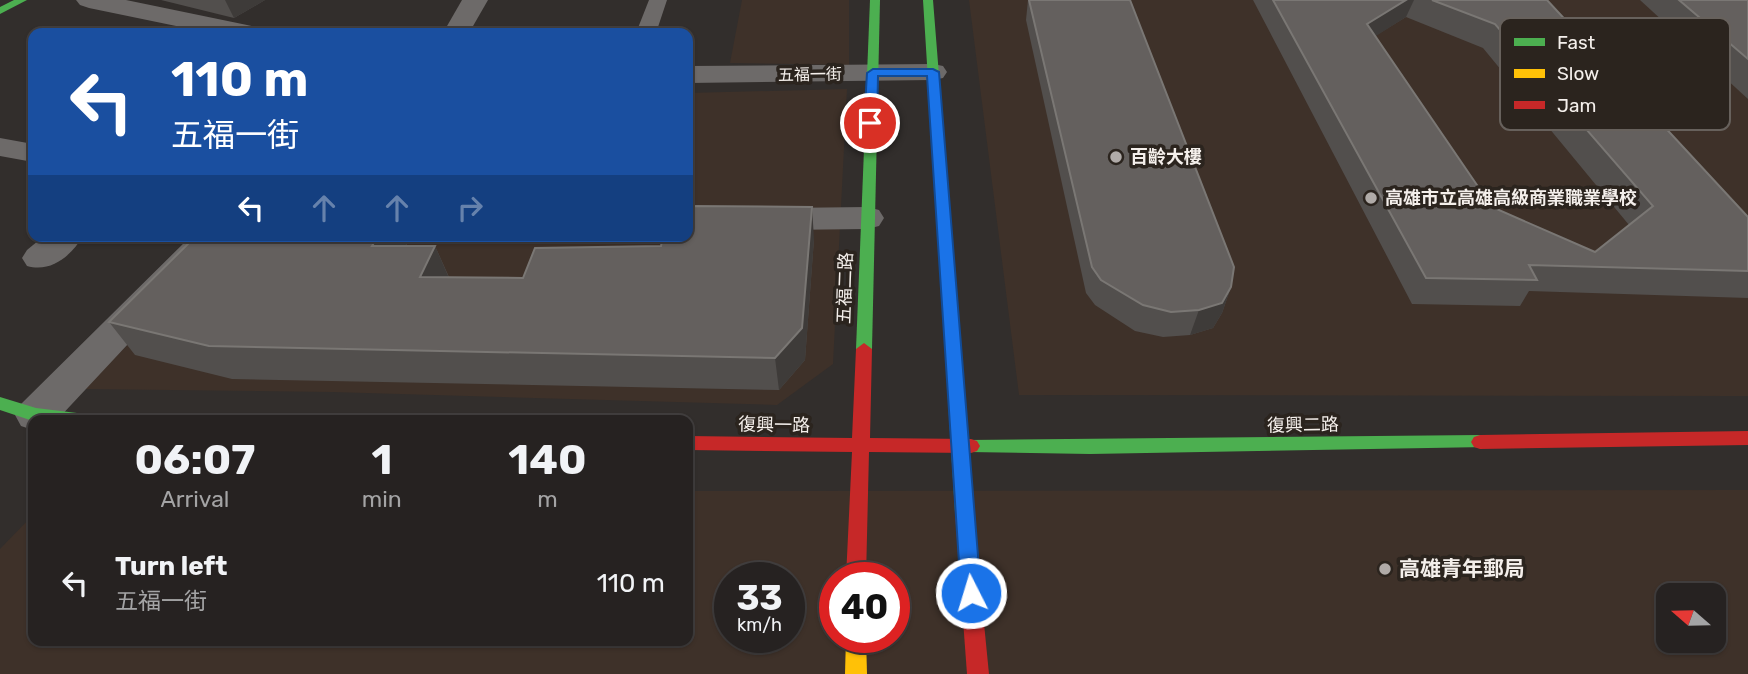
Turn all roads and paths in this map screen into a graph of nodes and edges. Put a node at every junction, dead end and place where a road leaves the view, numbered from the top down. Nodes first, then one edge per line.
1 (22, 0) edge
2 (89, 0) edge
3 (475, 0) edge
4 (658, 0) edge
5 (875, 0) edge
6 (928, 0) edge
7 (0, 11) edge
8 (223, 28) edge
9 (459, 28) edge
10 (648, 28) edge
11 (933, 72) junction
12 (873, 73) junction
13 (693, 75) edge
14 (0, 147) edge
15 (28, 152) edge
16 (867, 218) junction
17 (693, 220) edge
18 (206, 242) edge
19 (0, 403) edge
20 (37, 415) joint
21 (1748, 438) edge
22 (693, 443) edge
23 (859, 445) junction
24 (959, 447) junction
25 (856, 562) edge
26 (856, 653) edge
27 (856, 674) edge
28 (978, 674) edge

1 - 7 street
2 - 8 street
3 - 9 street
4 - 10 lane
5 - 12 street, 五福二路
6 - 11 street
11 - 12 street, 五福一街
11 - 24 street
12 - 13 street, 五福一街
12 - 16 street, 五福二路
14 - 15 street
16 - 17 street
16 - 23 street, 五福二路
18 - 20 street
19 - 20 street
21 - 24 street, 復興二路
22 - 23 street, 復興一路
23 - 24 street, 復興二路
23 - 25 street, 五福二路
24 - 28 street
26 - 27 street

